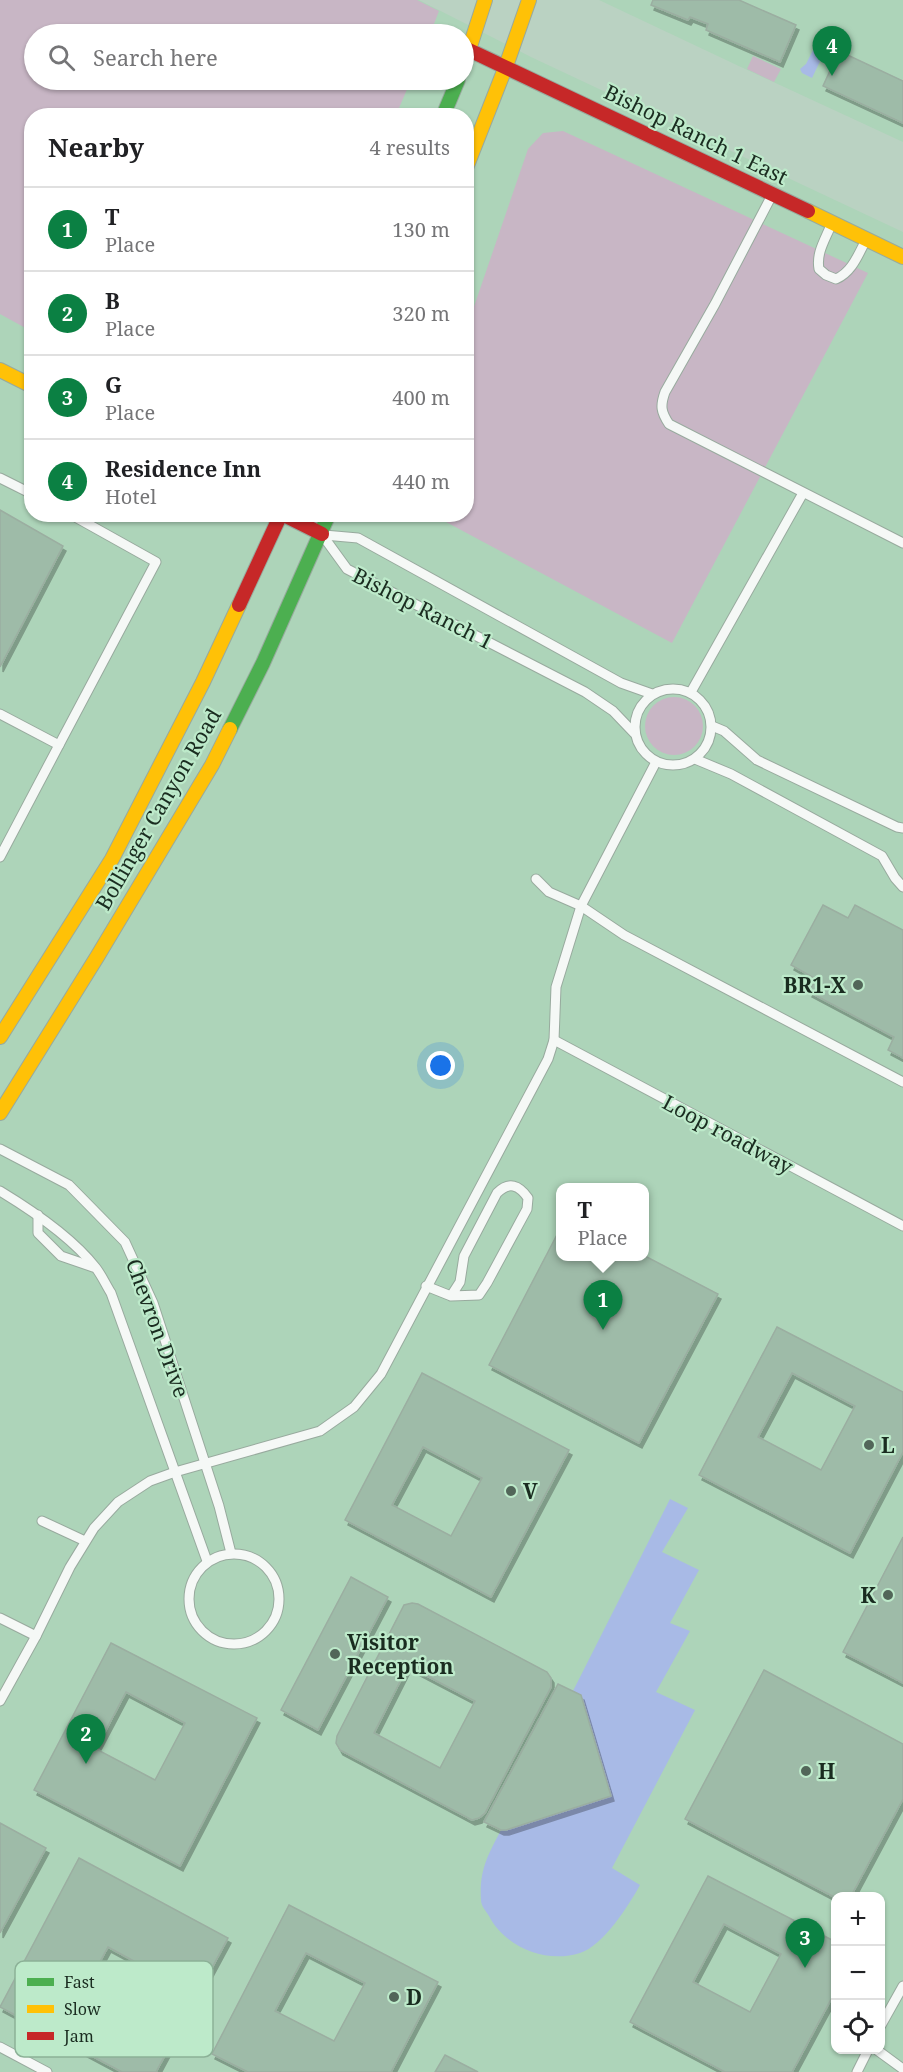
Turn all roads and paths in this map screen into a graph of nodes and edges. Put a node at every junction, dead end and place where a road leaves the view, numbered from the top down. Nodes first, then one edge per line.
1 (485, 0) edge
2 (529, 0) edge
3 (474, 34) edge
4 (474, 52) edge
5 (506, 66) junction
6 (454, 90) edge
7 (446, 108) edge
8 (474, 148) edge
9 (773, 194) junction
10 (832, 222) junction
11 (866, 239) junction
12 (903, 257) edge
13 (0, 370) edge
14 (24, 382) edge
15 (0, 478) edge
16 (24, 490) edge
17 (803, 493) junction
18 (84, 522) edge
19 (278, 522) edge
20 (298, 522) edge
21 (326, 522) edge
22 (322, 534) junction
23 (903, 543) edge
24 (691, 692) junction
25 (652, 694) junction
26 (0, 714) edge
27 (712, 726) junction
28 (634, 733) junction
29 (59, 745) junction
30 (695, 759) junction
31 (656, 762) junction
32 (903, 828) edge
33 (0, 857) edge
34 (536, 879) dead end
35 (903, 887) edge
36 (581, 906) junction
37 (0, 1037) edge
38 (554, 1040) junction
39 (903, 1082) edge
40 (0, 1113) edge
41 (0, 1149) edge
42 (0, 1191) edge
43 (0, 1200) edge
44 (16, 1201) junction
45 (38, 1215) junction
46 (903, 1226) edge
47 (96, 1268) junction
48 (426, 1286) junction
49 (451, 1296) junction
50 (205, 1462) junction
51 (175, 1472) junction
52 (42, 1521) dead end
53 (85, 1541) junction
54 (231, 1553) junction
55 (207, 1561) junction
56 (0, 1618) edge
57 (36, 1636) junction
58 (0, 1701) edge
59 (903, 1986) edge
60 (885, 2018) edge
61 (0, 2048) edge
62 (866, 2054) edge
63 (884, 2054) edge
64 (15, 2056) edge
65 (18, 2057) edge
66 (903, 2069) edge
67 (47, 2072) edge
68 (857, 2072) edge

1 - 3 main road
2 - 5 main road
4 - 5 main road, Bishop Ranch 1 East
5 - 8 main road
5 - 9 main road, Bishop Ranch 1 East
6 - 7 main road
9 - 10 main road, Bishop Ranch 1 East
9 - 17 lane
10 - 11 main road, Bishop Ranch 1 East
10 - 11 lane
11 - 12 main road, Bishop Ranch 1 East
13 - 14 main road
15 - 16 lane
17 - 23 lane
17 - 24 lane
18 - 29 lane
19 - 37 main road, Bollinger Canyon Road
20 - 22 main road
21 - 22 main road, Bollinger Canyon Road
22 - 25 lane, Bishop Ranch 1
22 - 28 lane, Bishop Ranch 1
22 - 40 main road, Bollinger Canyon Road
24 - 25 lane
24 - 27 lane
25 - 28 lane
26 - 29 lane
27 - 30 lane
27 - 32 lane
28 - 31 lane
29 - 33 lane
30 - 31 lane
30 - 35 lane
31 - 36 lane
34 - 36 lane
36 - 38 lane
36 - 39 lane
38 - 46 lane, Loop roadway
38 - 48 lane
41 - 50 lane, Chevron Drive
42 - 44 lane, Chevron Drive
43 - 44 lane
44 - 45 lane, Chevron Drive
45 - 47 lane, Chevron Drive
45 - 47 lane
47 - 51 lane, Chevron Drive
48 - 49 lane
48 - 50 lane
49 - 49 lane
50 - 51 lane
50 - 54 lane, Chevron Drive
51 - 53 lane
51 - 55 lane, Chevron Drive
52 - 53 lane
53 - 57 lane
54 - 55 lane
54 - 55 lane
56 - 57 lane
57 - 58 lane
59 - 60 lane
61 - 64 lane
62 - 68 lane
63 - 66 lane
65 - 67 lane

